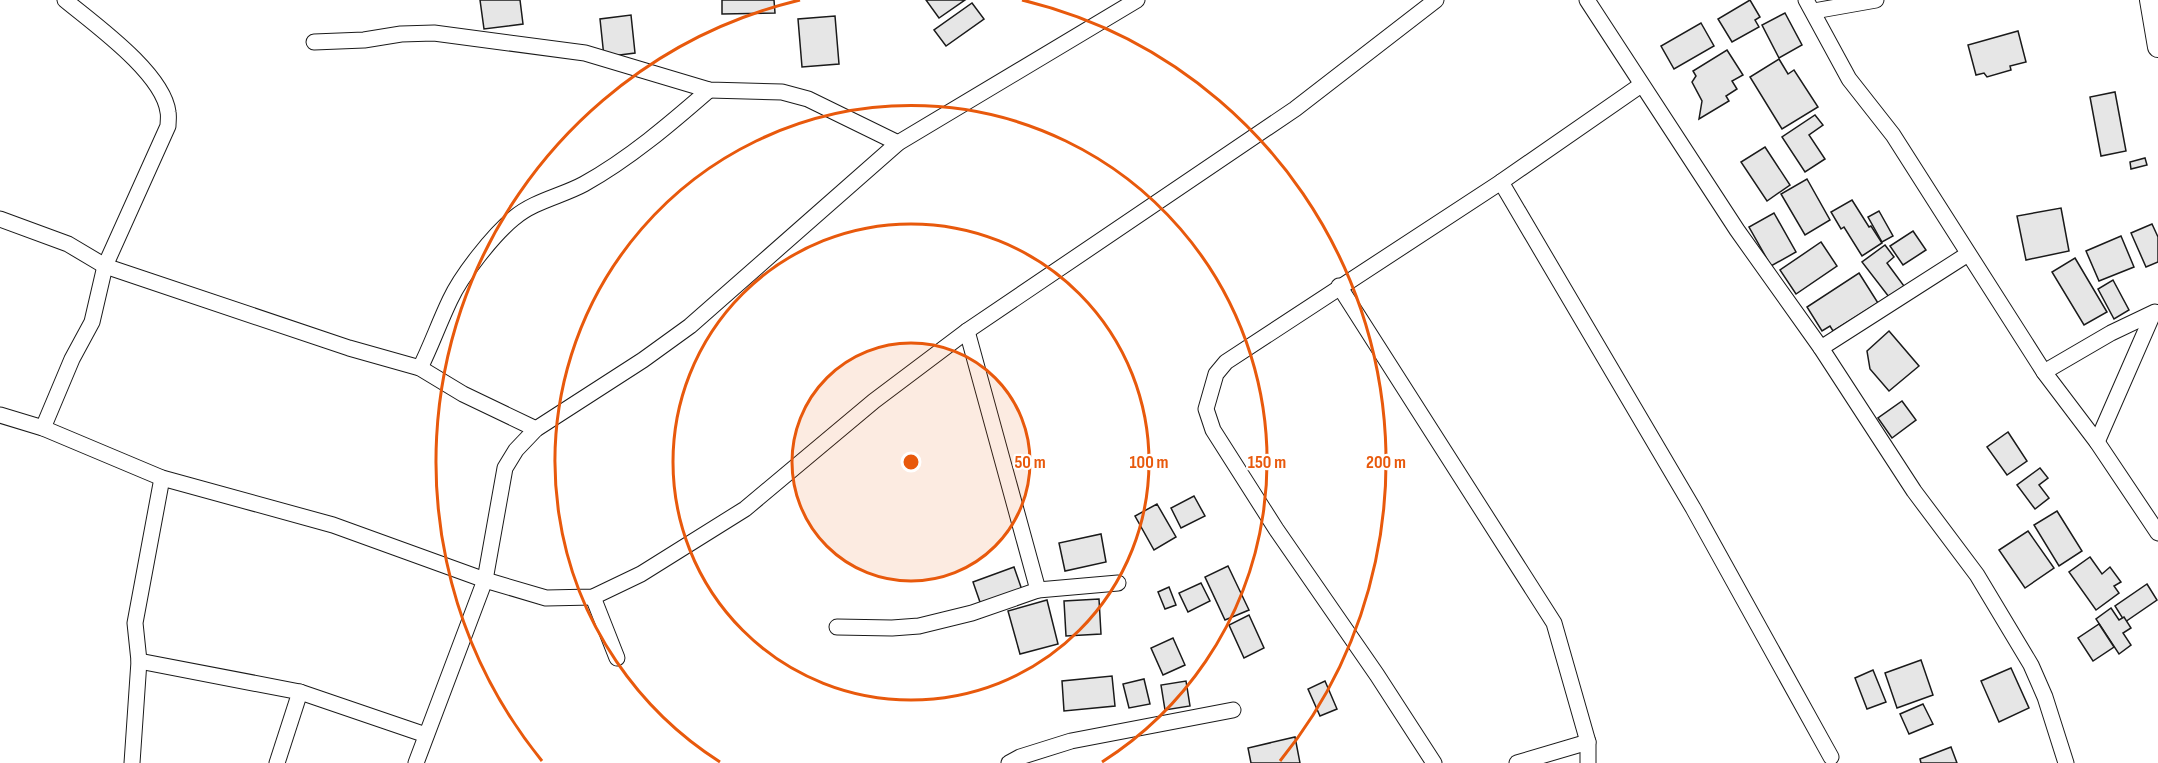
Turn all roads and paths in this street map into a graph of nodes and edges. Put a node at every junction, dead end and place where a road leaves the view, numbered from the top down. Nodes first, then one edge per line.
1 (65, 0) edge
2 (1137, 0) edge
3 (1436, 0) edge
4 (1587, 0) edge
5 (1876, 0) edge
6 (2150, 0) edge
7 (1810, 6) edge
8 (314, 42) dead end
9 (2158, 47) edge
10 (1641, 85) junction
11 (709, 90) junction
12 (898, 143) junction
13 (1501, 182) junction
14 (0, 219) edge
15 (1968, 254) junction
16 (105, 266) junction
17 (1339, 286) junction
18 (2155, 312) edge
19 (966, 331) junction
20 (1821, 348) junction
21 (420, 368) junction
22 (2044, 372) junction
23 (0, 415) edge
24 (43, 428) junction
25 (536, 429) junction
26 (2097, 442) junction
27 (162, 478) junction
28 (2158, 534) edge
29 (485, 580) junction
30 (1118, 583) dead end
31 (1038, 590) junction
32 (593, 597) junction
33 (837, 627) dead end
34 (617, 658) dead end
35 (139, 661) junction
36 (300, 692) junction
37 (1233, 710) dead end
38 (426, 735) junction
39 (1588, 742) junction
40 (1831, 757) dead end
41 (132, 763) edge
42 (277, 763) edge
43 (416, 763) edge
44 (1009, 763) edge
45 (1434, 763) edge
46 (1517, 763) edge
47 (1588, 763) edge
48 (2066, 763) edge

1 - 16 street
2 - 12 street
3 - 19 street
4 - 10 street
5 - 7 street
6 - 9 street
7 - 15 street
8 - 11 street
10 - 13 street
10 - 20 street
11 - 12 street
11 - 21 street
12 - 25 street
13 - 17 street
13 - 40 street
14 - 16 street
15 - 20 street
15 - 22 street
16 - 21 street
16 - 24 street
17 - 39 street
17 - 45 street
18 - 22 street
18 - 26 street
19 - 31 street
19 - 32 street
20 - 48 street
21 - 25 street
22 - 26 street
23 - 24 street
24 - 27 street
25 - 29 street
26 - 28 street
27 - 29 street
27 - 35 street
29 - 32 street
29 - 38 street
30 - 31 street
31 - 33 street
32 - 34 street
35 - 36 street
35 - 41 street
36 - 38 street
36 - 42 street
37 - 44 street
38 - 43 street
39 - 46 street
39 - 47 street

